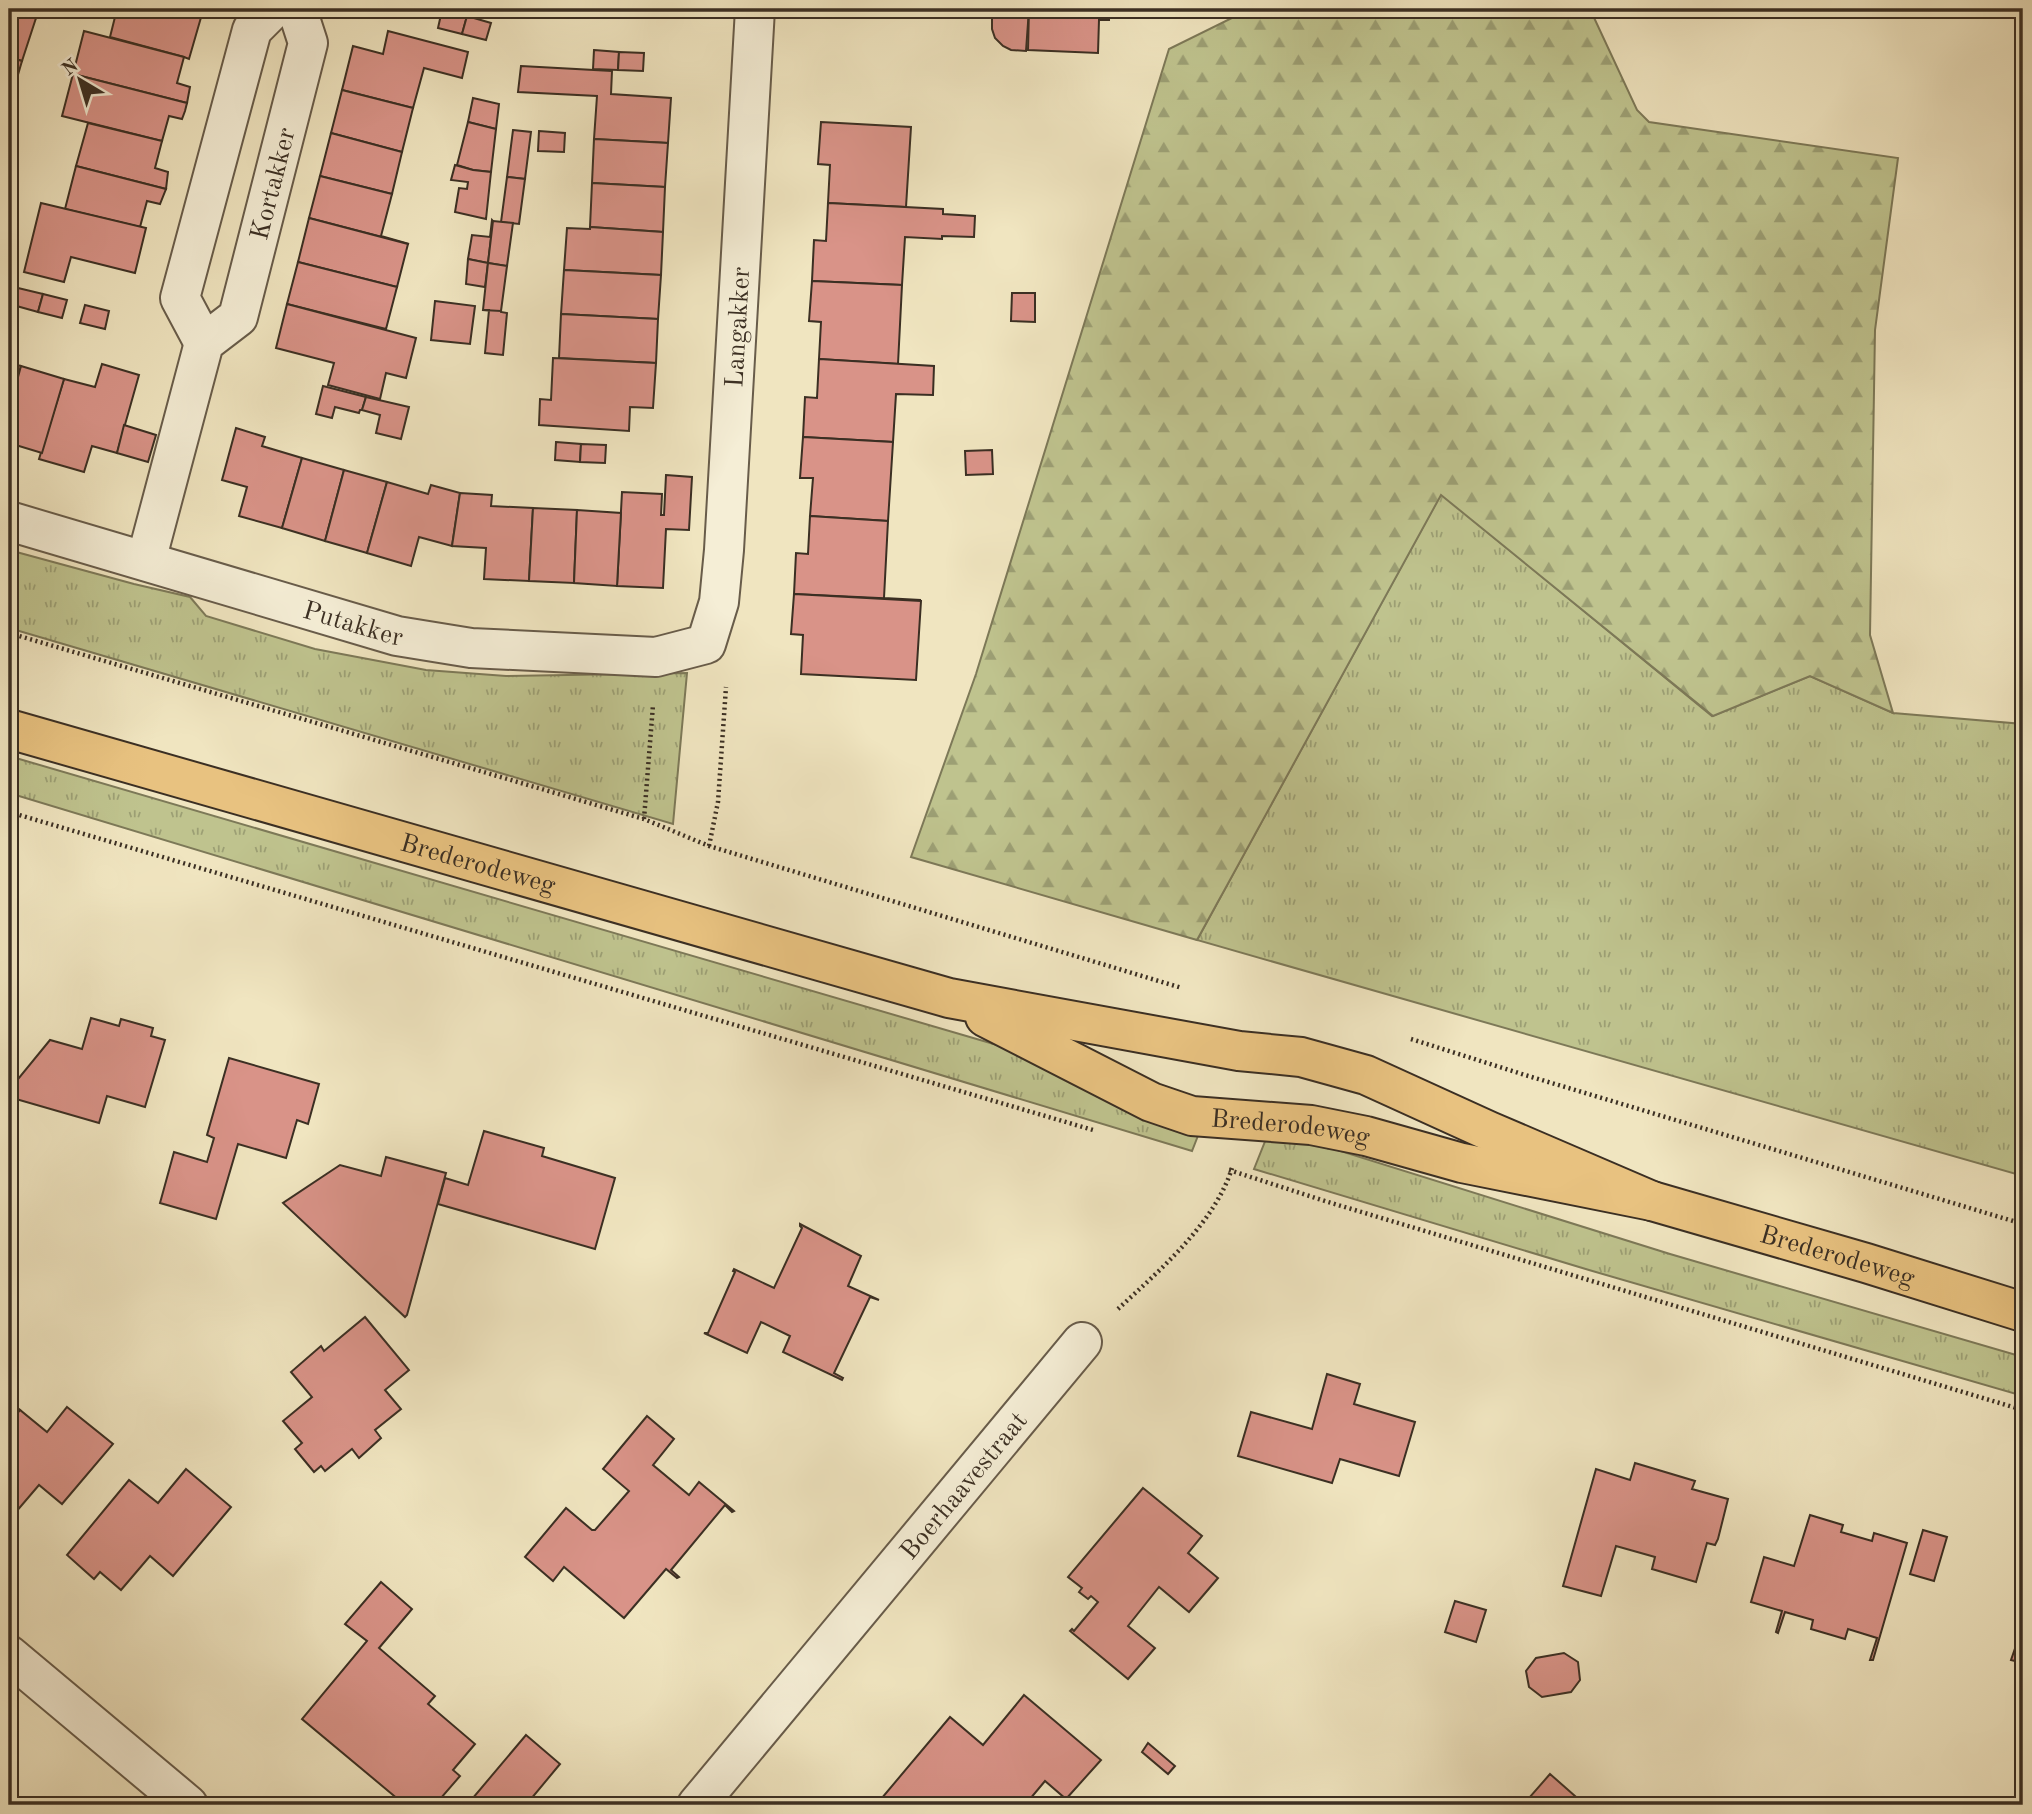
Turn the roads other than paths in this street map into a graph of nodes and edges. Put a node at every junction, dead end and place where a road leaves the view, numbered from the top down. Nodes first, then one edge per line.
1 (273, 9) edge
2 (297, 9) edge
3 (755, 9) edge
4 (204, 343) junction
5 (9, 521) edge
6 (146, 561) junction
7 (706, 644) joint
8 (9, 729) edge
9 (948, 998) junction
10 (1652, 1201) junction
11 (2023, 1312) edge
12 (1082, 1342) road end
13 (9, 1655) edge
14 (188, 1805) edge
15 (697, 1805) edge

1 - 4 street
2 - 4 street, Kortakker
3 - 7 street, Langakker
4 - 6 street
5 - 6 street, Putakker
6 - 7 street, Putakker
8 - 9 main road, Brederodeweg
9 - 10 main road, Brederodeweg
9 - 10 main road, Brederodeweg
10 - 11 main road, Brederodeweg
12 - 15 street, Boerhaavestraat
13 - 14 street

